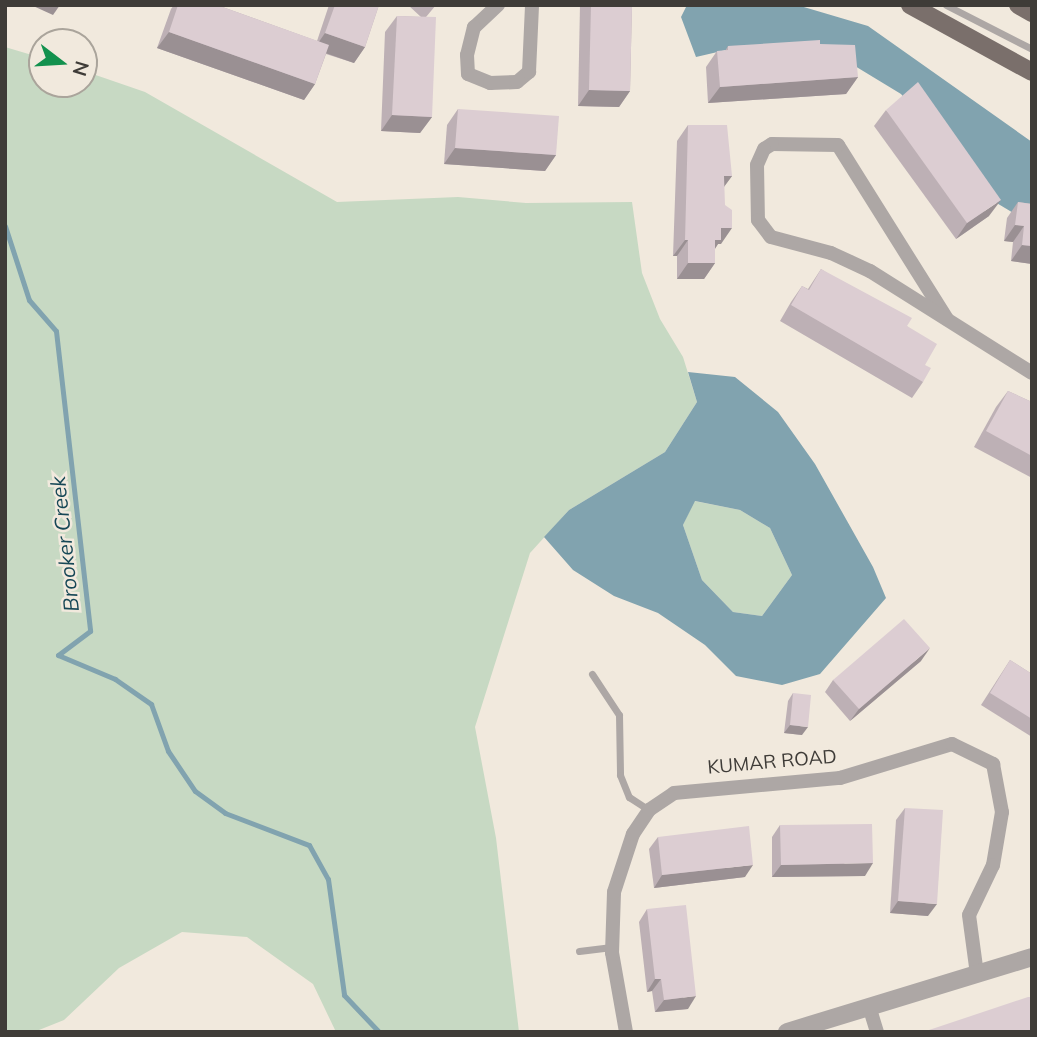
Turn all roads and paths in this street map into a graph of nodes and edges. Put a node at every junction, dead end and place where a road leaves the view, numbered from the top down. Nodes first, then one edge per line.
1 (498, 5) edge
2 (532, 5) edge
3 (910, 5) edge
4 (946, 5) edge
5 (1018, 5) edge
6 (1032, 13) edge
7 (1032, 49) edge
8 (1032, 72) edge
9 (947, 319) junction
10 (1032, 373) edge
11 (592, 674) dead end
12 (649, 810) junction
13 (612, 947) junction
14 (579, 951) dead end
15 (1032, 957) edge
16 (976, 974) junction
17 (869, 1006) junction
18 (626, 1032) edge
19 (787, 1032) edge
20 (877, 1032) edge

1 - 2 street
3 - 8 main road
4 - 7 lane
5 - 6 main road
9 - 9 street
9 - 10 street
11 - 12 lane
12 - 13 street, KUMAR ROAD
12 - 16 street, KUMAR ROAD
13 - 14 lane
13 - 18 street, KUMAR ROAD
15 - 16 street
16 - 17 street
17 - 19 street
17 - 20 street

